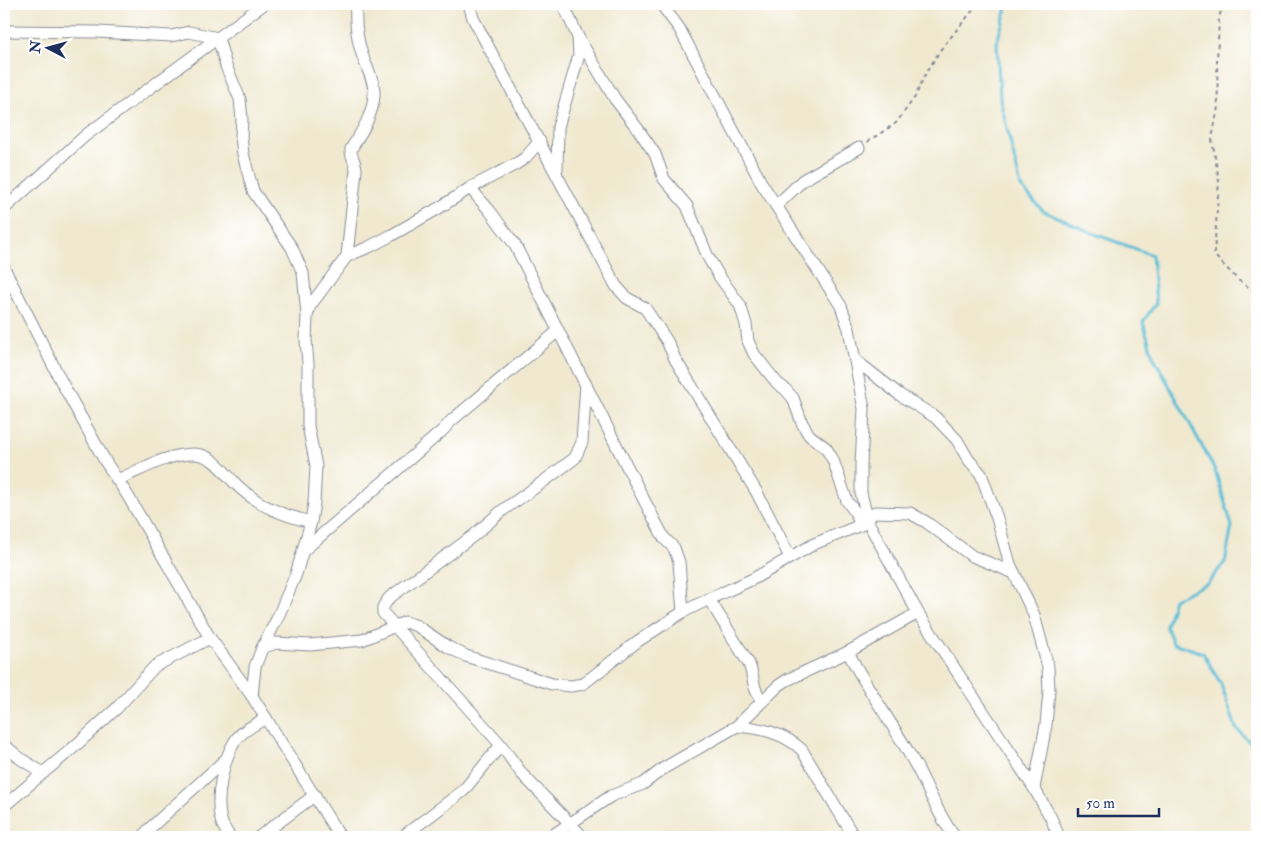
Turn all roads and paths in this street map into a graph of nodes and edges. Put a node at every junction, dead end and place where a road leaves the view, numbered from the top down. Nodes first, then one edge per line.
1 (264, 4) edge
2 (356, 4) edge
3 (469, 4) edge
4 (563, 4) edge
5 (661, 4) edge
6 (978, 4) edge
7 (1223, 4) edge
8 (4, 30) edge
9 (578, 37) junction
10 (218, 38) junction
11 (540, 141) junction
12 (859, 148) joint
13 (557, 173) junction
14 (470, 188) junction
15 (776, 206) junction
16 (4, 209) edge
17 (347, 256) junction
18 (4, 268) edge
19 (1257, 293) edge
20 (307, 316) junction
21 (558, 331) junction
22 (855, 360) junction
23 (586, 384) junction
24 (117, 480) junction
25 (311, 522) junction
26 (864, 523) junction
27 (304, 550) junction
28 (790, 558) junction
29 (1014, 573) junction
30 (709, 599) junction
31 (683, 612) junction
32 (918, 613) junction
33 (394, 626) junction
34 (210, 638) junction
35 (262, 648) junction
36 (848, 652) junction
37 (252, 696) junction
38 (762, 701) junction
39 (266, 718) junction
40 (737, 726) junction
41 (4, 745) edge
42 (501, 745) junction
43 (228, 758) junction
44 (43, 773) junction
45 (1034, 788) junction
46 (315, 795) junction
47 (4, 806) edge
48 (570, 824) junction
49 (142, 837) edge
50 (230, 837) edge
51 (259, 837) edge
52 (340, 837) edge
53 (402, 837) edge
54 (550, 837) edge
55 (583, 837) edge
56 (854, 837) edge
57 (955, 837) edge
58 (1059, 837) edge

1 - 10 street
2 - 17 street
3 - 11 street
4 - 9 street
5 - 15 street
6 - 12 path
7 - 19 path
8 - 10 street
9 - 13 street
9 - 26 street
10 - 16 street
10 - 20 street
11 - 13 street
11 - 14 street
12 - 15 street
13 - 28 street
14 - 17 street
14 - 21 street
15 - 22 street
17 - 20 street
18 - 24 street
20 - 25 street
21 - 23 street
21 - 27 street
22 - 26 street
22 - 29 street
23 - 31 street
23 - 33 street
24 - 25 street
24 - 34 street
25 - 27 street
26 - 28 street
26 - 29 street
26 - 32 street
27 - 35 street
28 - 30 street
29 - 45 street
30 - 31 street
30 - 38 street
31 - 33 street
32 - 36 street
32 - 45 street
33 - 35 street
33 - 42 street
34 - 37 street
34 - 44 street
35 - 37 street
36 - 38 street
36 - 57 street
37 - 39 street
38 - 40 street
39 - 43 street
39 - 46 street
40 - 48 street
40 - 56 street
41 - 44 street
42 - 48 street
42 - 53 street
43 - 49 street
43 - 50 street
44 - 47 street
45 - 58 street
46 - 51 street
46 - 52 street
48 - 54 street
48 - 55 street

